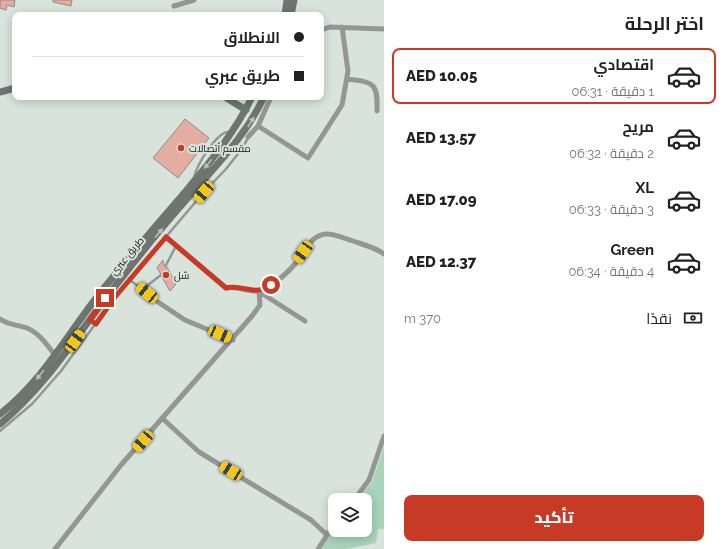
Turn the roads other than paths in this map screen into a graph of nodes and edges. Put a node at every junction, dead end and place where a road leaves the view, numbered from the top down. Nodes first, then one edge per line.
1 (192, 0) edge
2 (287, 0) edge
3 (294, 0) edge
4 (174, 6) dead end
5 (285, 12) edge
6 (292, 12) edge
7 (342, 27) junction
8 (324, 29) edge
9 (384, 29) edge
10 (347, 79) junction
11 (12, 89) edge
12 (0, 92) edge
13 (230, 100) edge
14 (251, 100) edge
15 (262, 100) edge
16 (270, 100) edge
17 (246, 110) junction
18 (377, 111) dead end
19 (258, 126) junction
20 (232, 133) junction
21 (248, 137) joint
22 (224, 159) junction
23 (166, 237) junction
24 (176, 245) junction
25 (384, 254) edge
26 (166, 264) dead end
27 (161, 275) dead end
28 (130, 280) junction
29 (137, 285) junction
30 (259, 291) junction
31 (158, 302) joint
32 (0, 319) edge
33 (305, 320) dead end
34 (93, 322) junction
35 (233, 340) junction
36 (55, 355) junction
37 (0, 414) edge
38 (162, 418) junction
39 (0, 424) edge
40 (0, 431) edge
41 (384, 436) edge
42 (359, 493) edge
43 (327, 535) joint
44 (55, 549) edge
45 (318, 549) edge

1 - 4 street
2 - 5 main road
3 - 6 main road
7 - 8 street
7 - 9 street
7 - 10 street
10 - 18 street
10 - 19 street
11 - 12 main road
13 - 17 main road
14 - 17 main road, طريق عبري
22 -> 15 main road, طريق عبري
16 - 19 street
17 - 20 main road, طريق عبري
19 - 21 street
20 - 22 main road
20 -> 36 main road, طريق عبري
21 - 23 lane
34 -> 22 main road, طريق عبري
23 - 24 street
23 - 28 lane
24 - 26 lane
24 - 30 street
25 - 30 street
27 - 29 lane
28 - 29 lane
28 - 34 lane
29 - 31 lane
30 - 33 street
30 - 35 street
31 - 35 street
32 - 36 street
34 - 39 main road, طريق عبري
34 - 40 lane
35 - 38 street
36 -> 37 main road, طريق عبري
38 - 43 street
38 - 44 street
41 - 42 street
43 - 45 street

